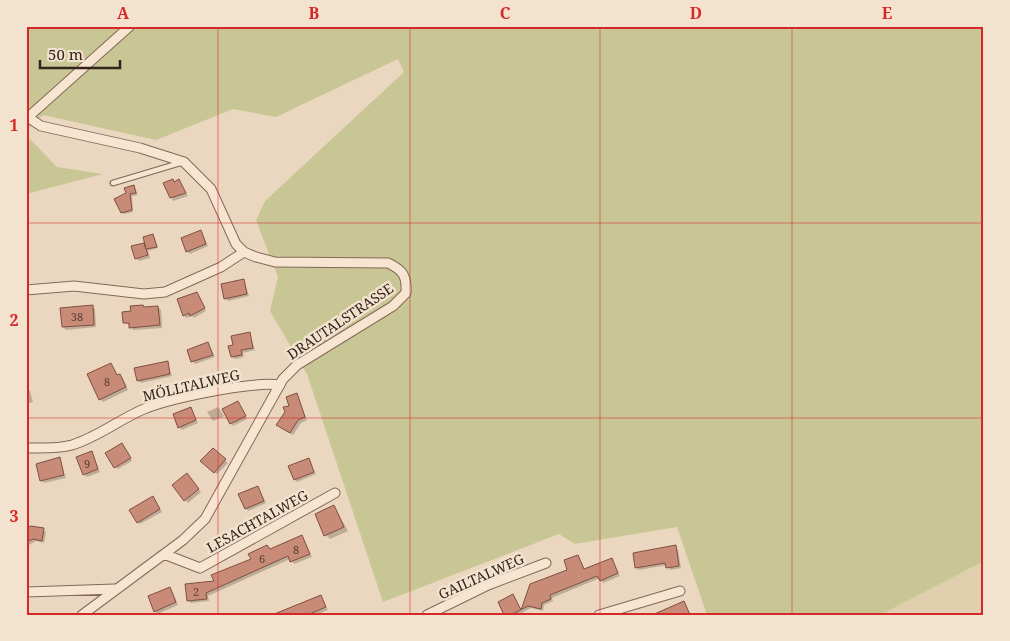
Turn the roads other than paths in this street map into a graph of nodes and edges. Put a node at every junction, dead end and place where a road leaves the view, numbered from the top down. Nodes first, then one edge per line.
1 (130, 26) edge
2 (28, 118) edge
3 (184, 162) junction
4 (113, 183) dead end
5 (244, 252) junction
6 (26, 290) edge
7 (280, 385) junction
8 (26, 448) edge
9 (336, 494) dead end
10 (164, 554) junction
11 (546, 563) dead end
12 (116, 589) junction
13 (680, 591) dead end
14 (26, 592) edge
15 (82, 615) edge
16 (427, 615) edge
17 (599, 615) edge

1 - 2 street
2 - 3 street
3 - 4 lane
3 - 5 street
5 - 6 street
5 - 7 street, DRAUTALSTRASSE
7 - 8 street, MÖLLTALWEG
7 - 10 street, DRAUTALSTRASSE
9 - 10 street, LESACHTALWEG
10 - 12 street, DRAUTALSTRASSE
11 - 16 street, GAILTALWEG
12 - 14 street
12 - 15 street, DRAUTALSTRASSE
13 - 17 street

